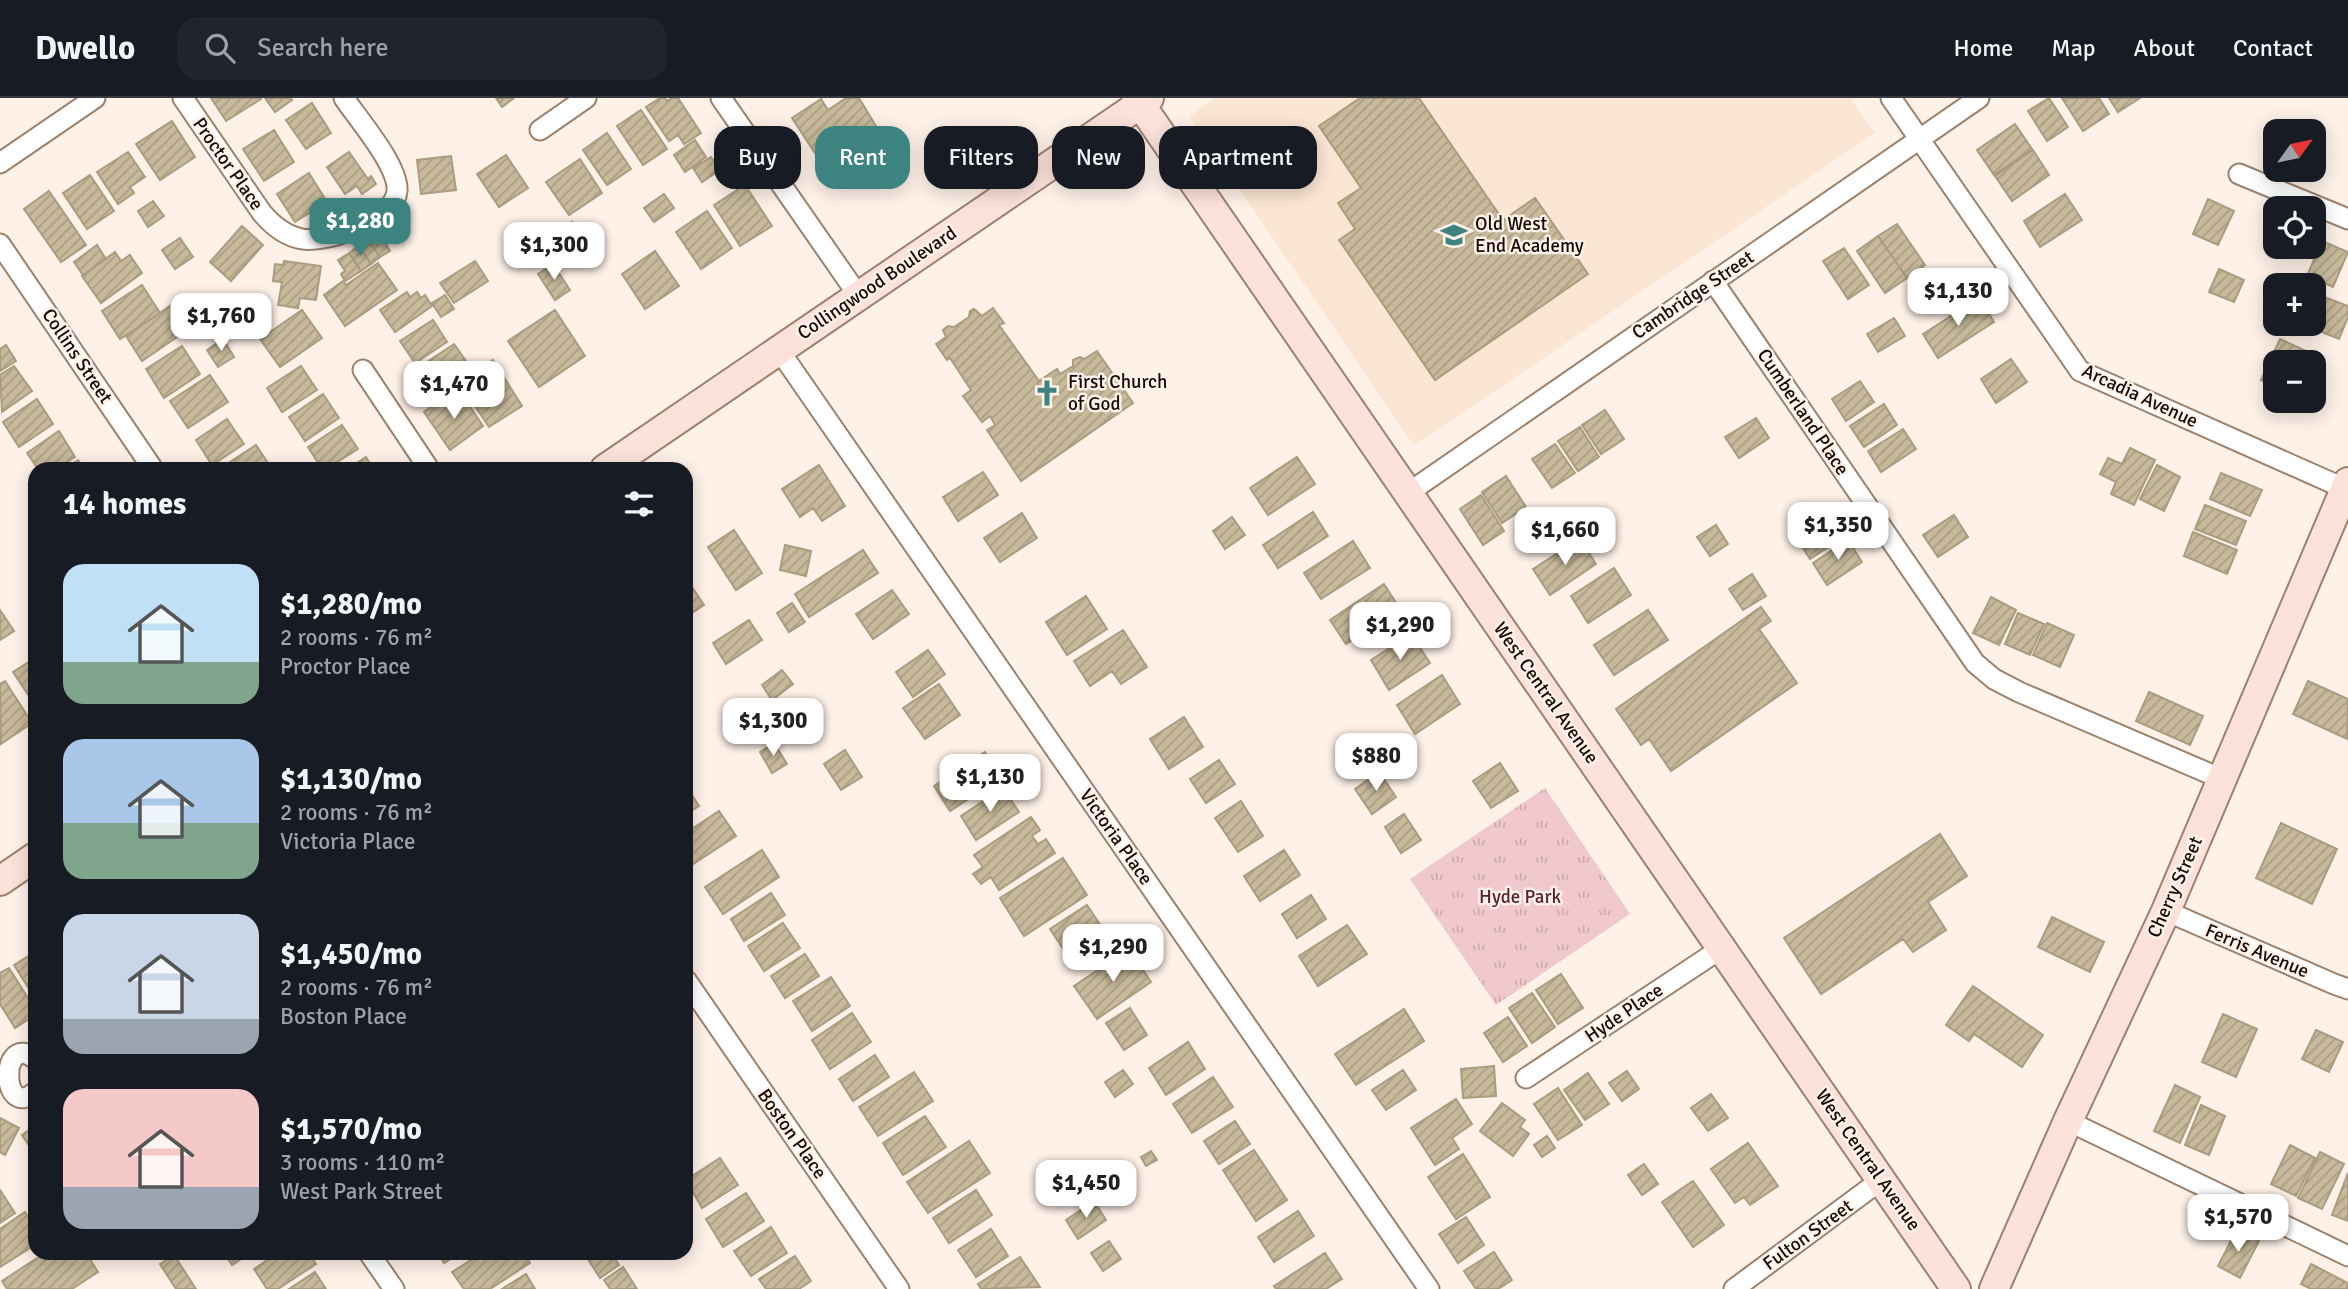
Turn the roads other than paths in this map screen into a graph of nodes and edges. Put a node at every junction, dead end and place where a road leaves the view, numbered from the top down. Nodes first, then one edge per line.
1 (95, 98) edge
2 (183, 98) edge
3 (344, 98) edge
4 (586, 98) edge
5 (722, 98) edge
6 (1891, 98) edge
7 (1979, 98) edge
8 (1142, 100) edge
9 (540, 130) dead end
10 (1920, 139) junction
11 (0, 163) edge
12 (2239, 174) dead end
13 (2348, 219) edge
14 (0, 244) edge
15 (1713, 281) junction
16 (858, 296) junction
17 (779, 350) junction
18 (363, 370) dead end
19 (148, 462) edge
20 (424, 462) edge
21 (615, 462) edge
22 (2347, 487) edge
23 (1408, 493) junction
24 (2222, 779) junction
25 (28, 862) edge
26 (0, 881) edge
27 (2166, 911) junction
28 (1722, 948) junction
29 (2348, 989) edge
30 (693, 990) edge
31 (5, 1051) edge
32 (28, 1056) edge
33 (1526, 1078) dead end
34 (28, 1096) edge
35 (2068, 1121) junction
36 (1881, 1180) junction
37 (2348, 1256) edge
38 (374, 1260) edge
39 (394, 1289) edge
40 (899, 1289) edge
41 (1429, 1289) edge
42 (1734, 1289) edge
43 (1956, 1289) edge
44 (1994, 1289) edge

1 - 11 street
2 - 3 street, Proctor Place
4 - 9 street
5 - 16 street
6 - 10 street, Arcadia Avenue
7 - 10 street, Cambridge Street
8 - 16 main road, Collingwood Boulevard
8 - 23 main road, West Central Avenue
10 - 15 street, Cambridge Street
10 - 22 street, Arcadia Avenue
12 - 13 street
14 - 19 street, Collins Street
15 - 23 street, Cambridge Street
15 - 24 street, Cumberland Place
16 - 17 main road, Collingwood Boulevard
17 - 21 main road, Collingwood Boulevard
17 - 41 street, Victoria Place
18 - 20 street
22 - 24 main road, Cherry Street
23 - 28 main road, West Central Avenue
24 - 27 main road, Cherry Street
25 - 26 main road
27 - 29 street, Ferris Avenue
27 - 35 main road, Cherry Street
28 - 33 street, Hyde Place
28 - 36 main road, West Central Avenue
30 - 40 street, Boston Place
31 - 32 street
31 - 34 street
35 - 37 street
35 - 44 main road, Cherry Street
36 - 42 street, Fulton Street
36 - 43 main road, West Central Avenue
38 - 39 street

